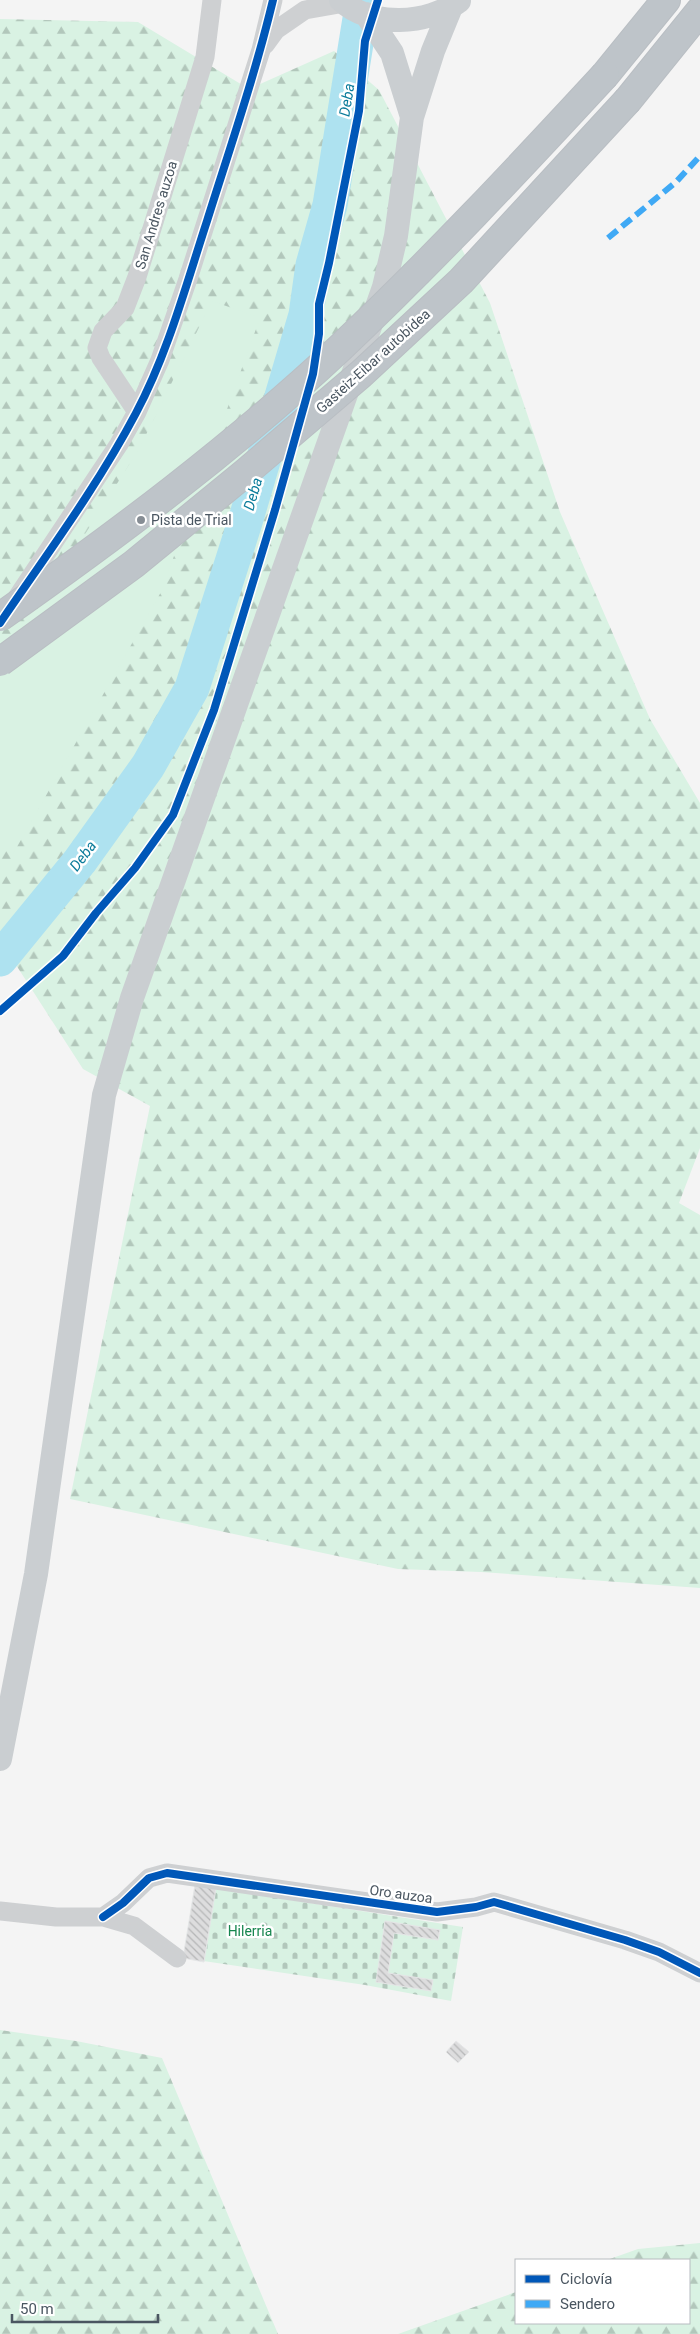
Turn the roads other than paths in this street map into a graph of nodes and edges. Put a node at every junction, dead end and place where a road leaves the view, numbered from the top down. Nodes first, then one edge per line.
1 (212, 0) edge
2 (274, 0) edge
3 (666, 0) edge
4 (455, 4) edge
5 (354, 8) edge
6 (700, 11) edge
7 (261, 50) junction
8 (412, 117) junction
9 (137, 412) junction
10 (0, 617) edge
11 (0, 623) edge
12 (0, 662) edge
13 (0, 1758) edge
14 (0, 1911) edge
15 (103, 1917) junction
16 (177, 1958) dead end
17 (700, 1973) edge

1 - 9 street, San Andres auzoa
2 - 7 street
3 - 10 highway, bridge
4 - 5 main road
4 - 8 main road
5 - 7 street
5 - 8 main road
6 - 12 highway, Gasteiz-Eibar autobidea, bridge
7 - 9 street
8 - 13 main road
9 - 11 street
14 - 15 street
15 - 16 street
15 - 17 street, Oro auzoa

